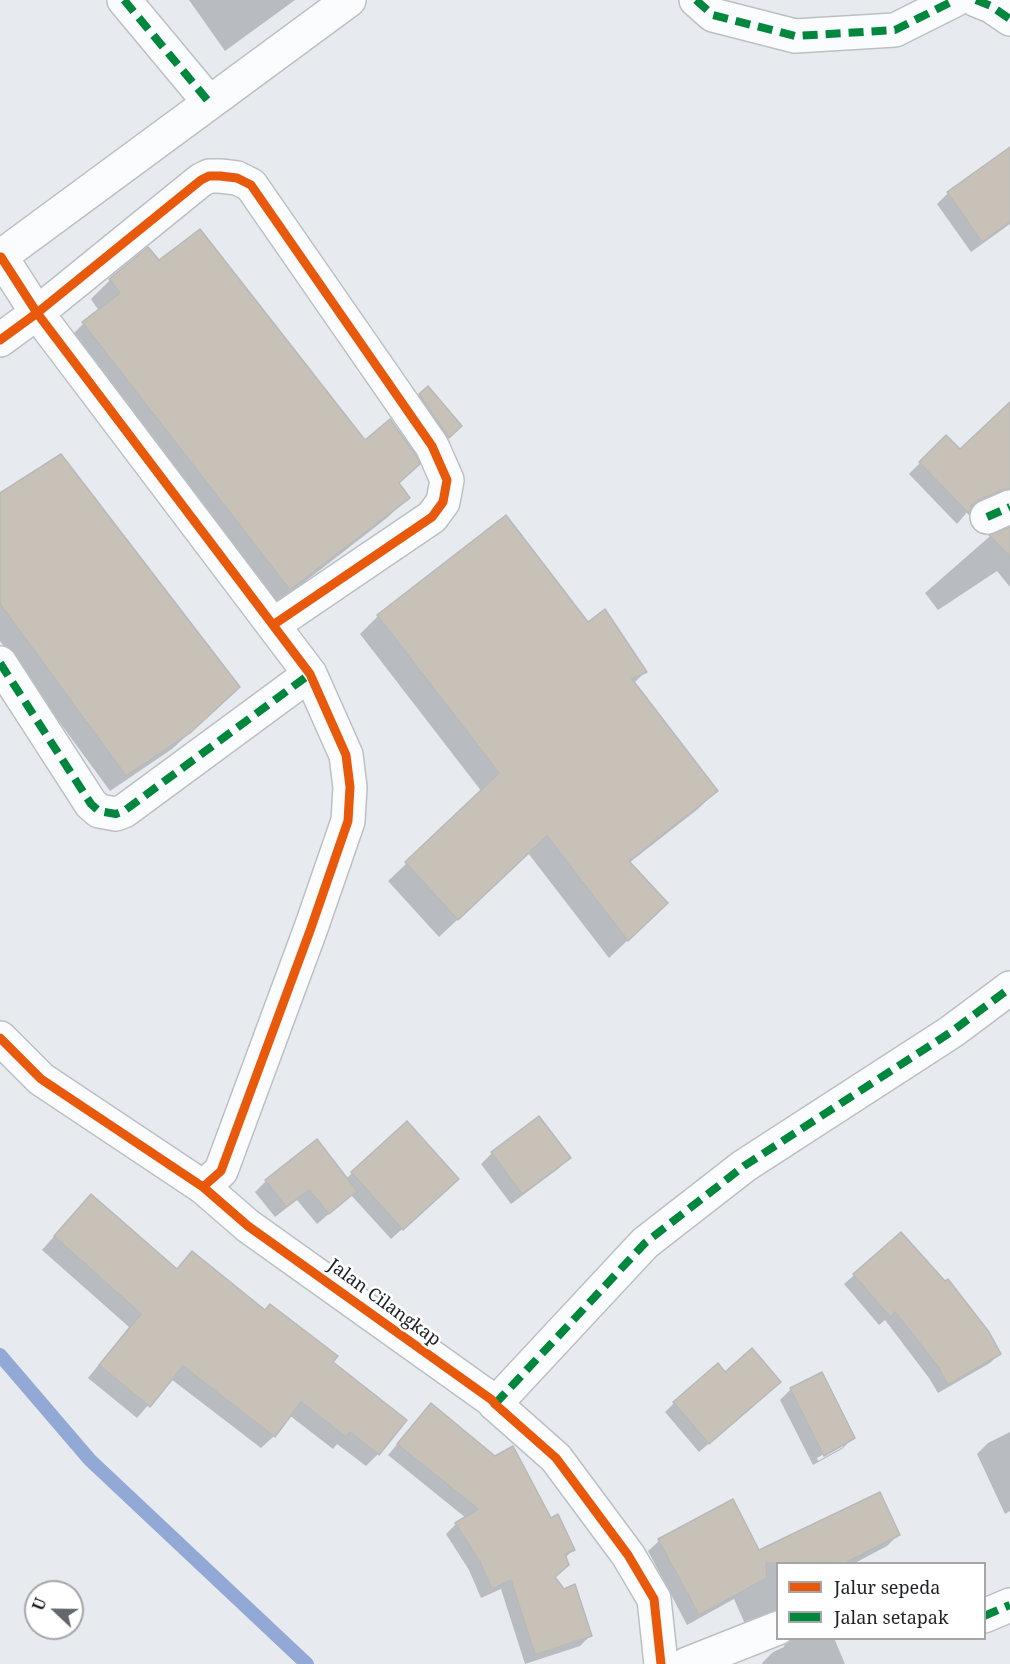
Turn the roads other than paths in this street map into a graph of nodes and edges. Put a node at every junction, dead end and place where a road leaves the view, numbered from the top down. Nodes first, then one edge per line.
1 (124, 0) edge
2 (349, 0) edge
3 (696, 0) edge
4 (955, 0) edge
5 (976, 0) edge
6 (1010, 20) edge
7 (209, 102) junction
8 (0, 257) edge
9 (38, 313) junction
10 (0, 340) edge
11 (273, 625) junction
12 (0, 663) edge
13 (310, 674) junction
14 (1010, 988) edge
15 (0, 1038) edge
16 (203, 1187) junction
17 (495, 1404) junction
18 (1010, 1605) edge
19 (986, 1615) edge
20 (776, 1628) edge
21 (661, 1664) edge
22 (687, 1664) edge

1 - 7 street
2 - 7 street
3 - 4 street
5 - 6 street
7 - 8 street
8 - 9 street
9 - 10 street
9 - 11 street
9 - 11 street
11 - 13 street
12 - 13 street
13 - 16 street
14 - 17 street
15 - 16 street, Jalan Cilangkap
16 - 17 street, Jalan Cilangkap
17 - 21 street, Jalan Cilangkap
18 - 19 street
20 - 22 street

